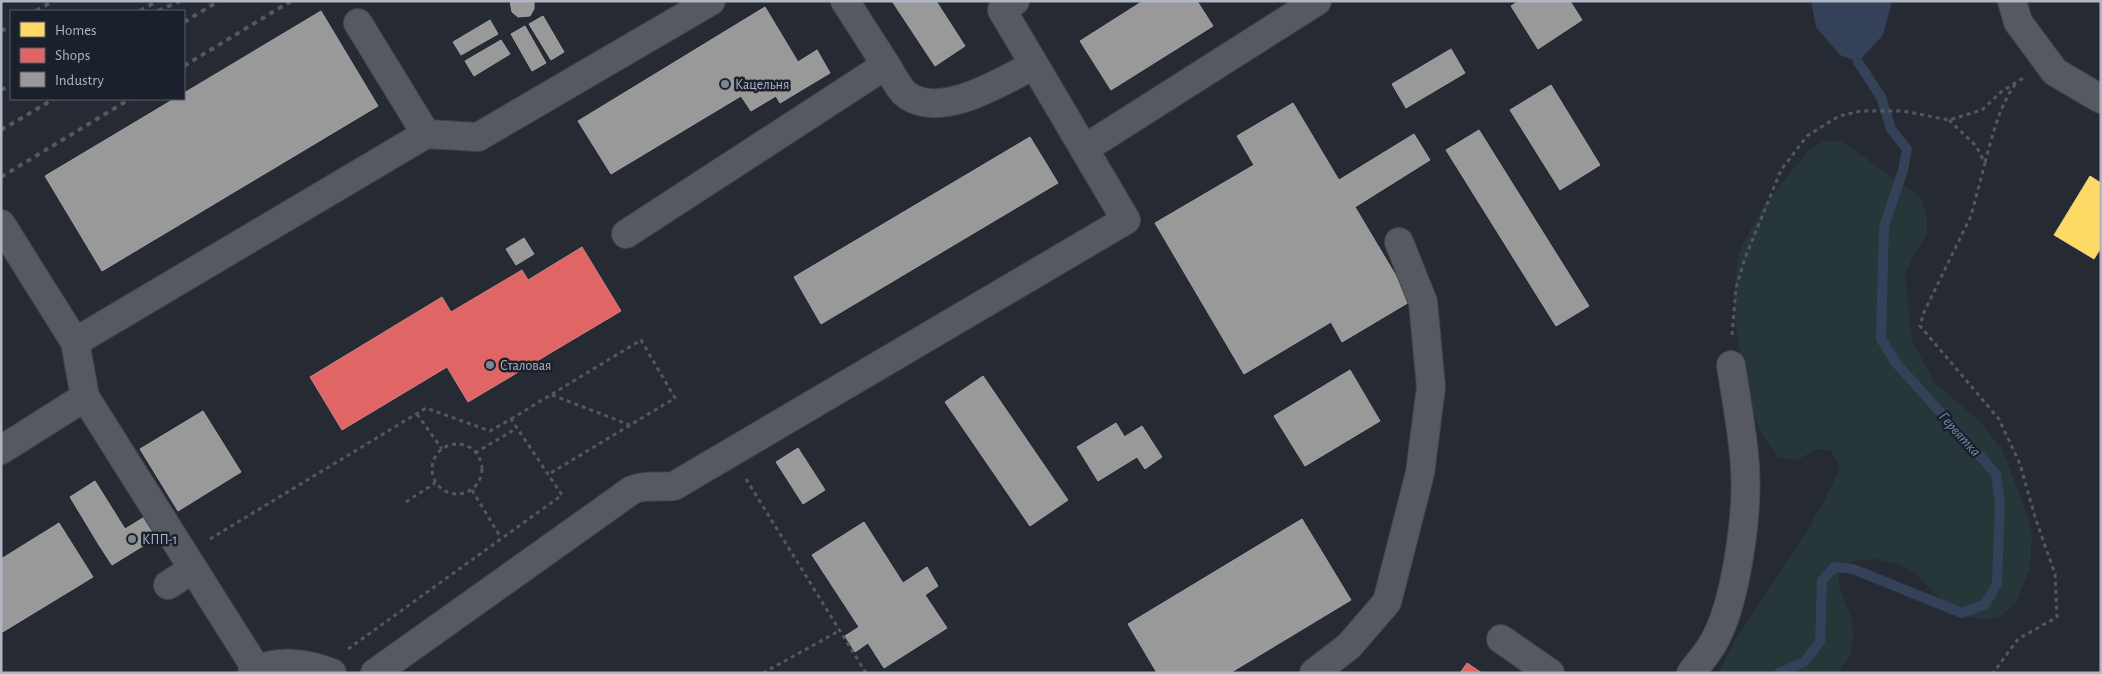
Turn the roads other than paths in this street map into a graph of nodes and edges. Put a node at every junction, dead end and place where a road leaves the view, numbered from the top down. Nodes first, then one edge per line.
1 (711, 1) edge
2 (845, 1) edge
3 (1015, 1) edge
4 (1317, 1) edge
5 (2012, 1) edge
6 (358, 23) dead end
7 (886, 64) junction
8 (1034, 64) junction
9 (2101, 99) edge
10 (426, 134) junction
11 (1084, 149) junction
12 (1, 224) edge
13 (626, 234) dead end
14 (1399, 242) dead end
15 (75, 342) junction
16 (1731, 366) road end
17 (85, 397) junction
18 (1, 450) edge
19 (189, 562) junction
20 (168, 585) dead end
21 (1500, 639) dead end
22 (326, 671) edge
23 (254, 672) edge
24 (375, 673) edge
25 (1314, 673) edge
26 (1550, 673) edge
27 (1691, 673) edge

1 - 10 street
2 - 7 street
3 - 8 street
4 - 11 street
5 - 9 street
6 - 10 street
7 - 8 street
7 - 13 street
8 - 11 street
10 - 15 street
11 - 24 street
12 - 15 street
14 - 25 street
15 - 17 street
16 - 27 street
17 - 18 street
17 - 19 street
19 - 20 street
19 - 23 street
21 - 26 street
22 - 23 street

